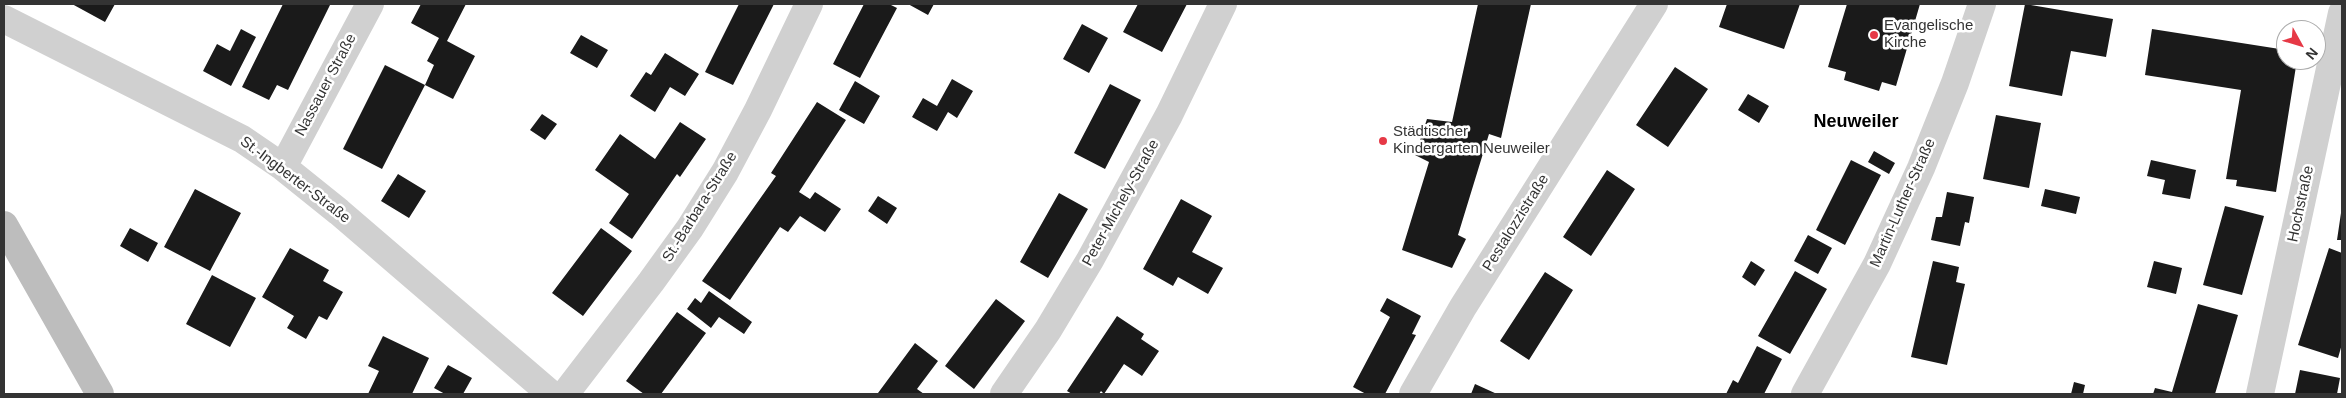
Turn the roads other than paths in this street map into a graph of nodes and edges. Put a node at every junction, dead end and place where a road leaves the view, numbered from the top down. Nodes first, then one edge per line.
1 (370, 4) edge
2 (809, 4) edge
3 (1223, 4) edge
4 (1654, 4) edge
5 (1982, 4) edge
6 (2342, 13) edge
7 (4, 19) edge
8 (283, 167) junction
9 (4, 225) edge
10 (100, 394) edge
11 (551, 394) edge
12 (565, 394) edge
13 (1004, 394) edge
14 (1413, 394) edge
15 (1805, 394) edge
16 (2260, 394) edge

1 - 8 street, Nassauer Straße
2 - 12 street, St.-Barbara-Straße
3 - 13 street, Peter-Michely-Straße
4 - 14 street, Pestalozzistraße
5 - 15 street, Martin-Luther-Straße
6 - 16 street, Hochstraße
7 - 8 street, St.-Ingberter-Straße
8 - 11 street, St.-Ingberter-Straße
9 - 10 main road

